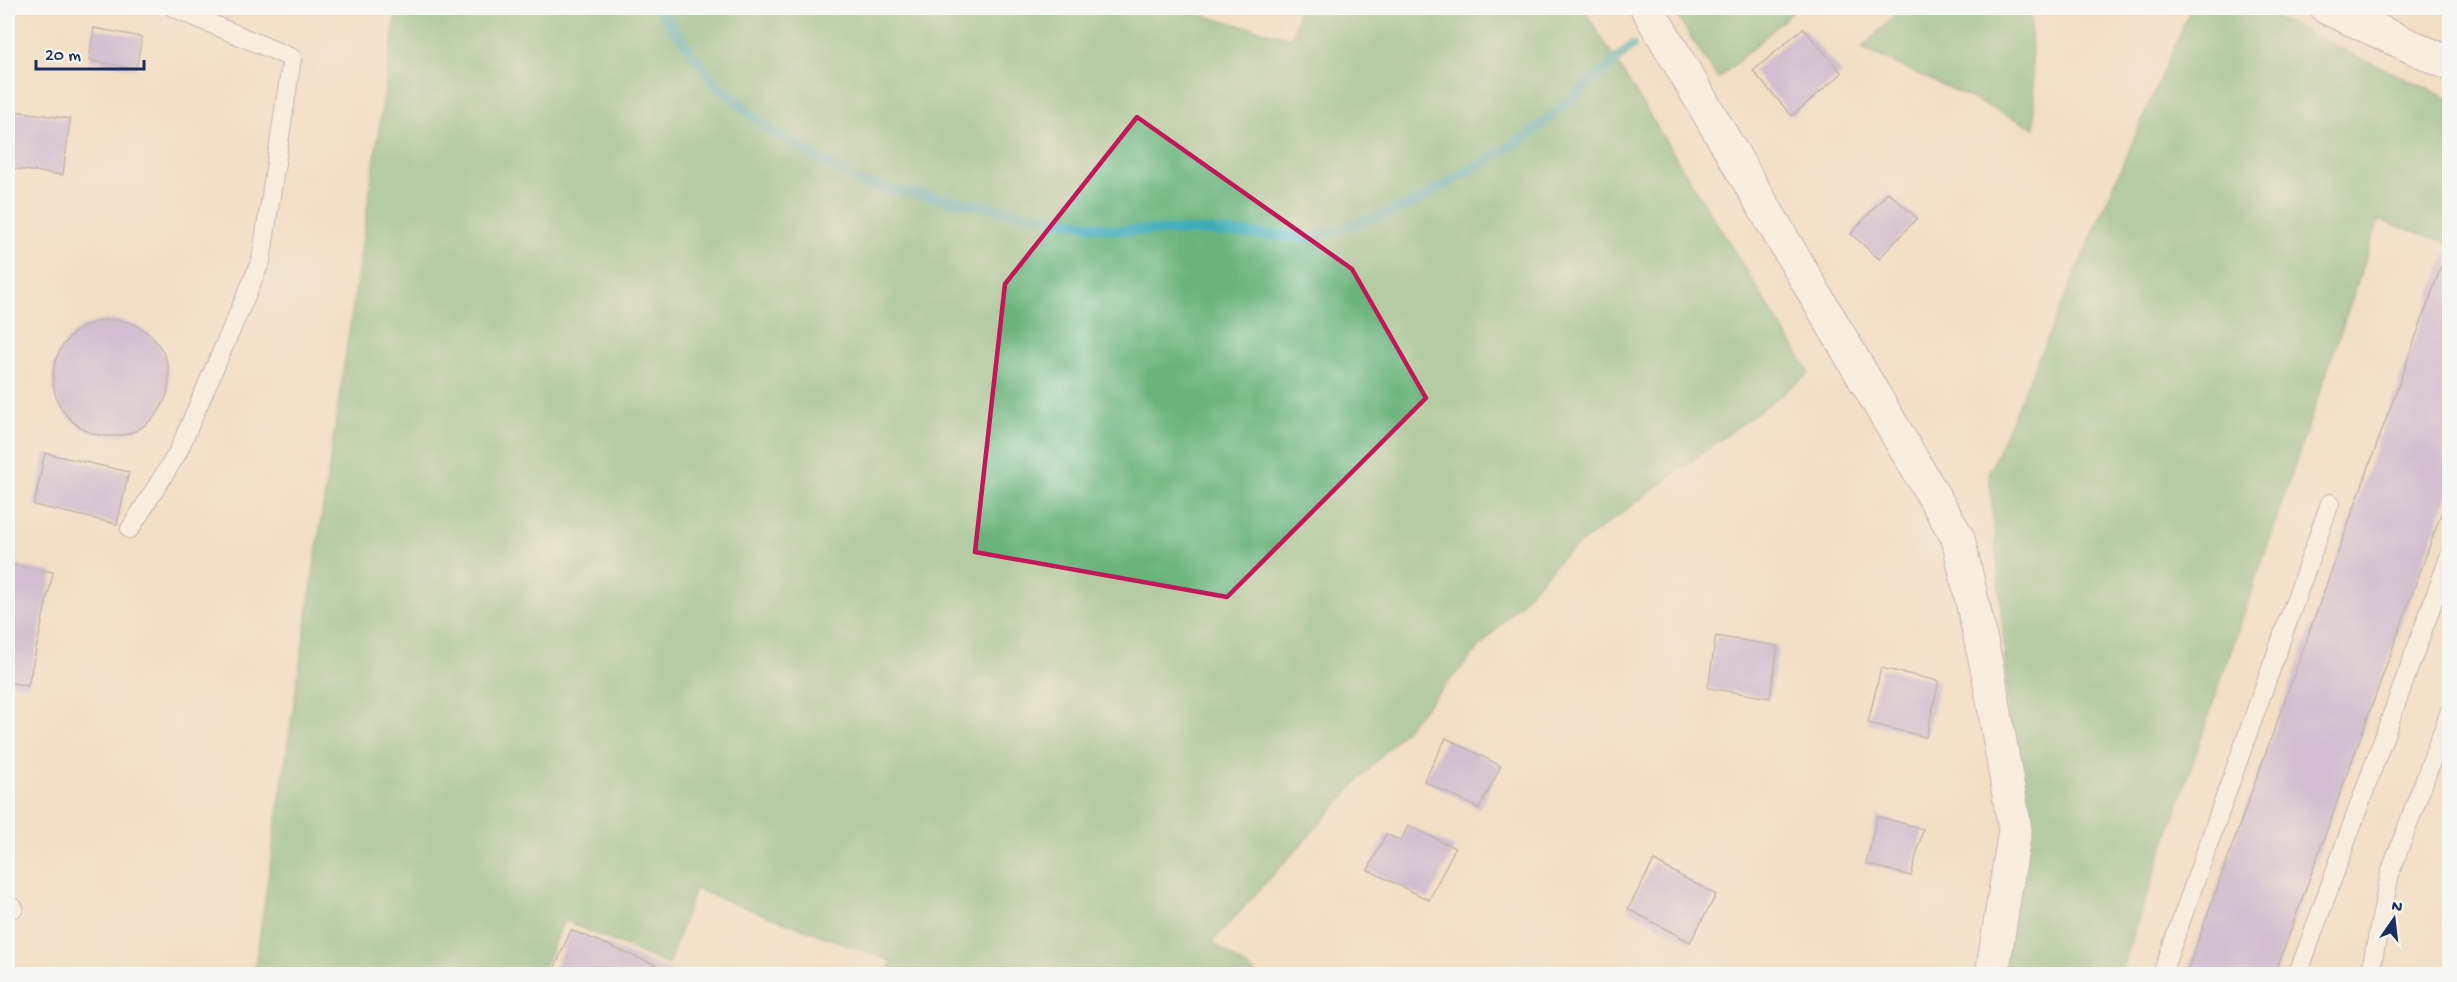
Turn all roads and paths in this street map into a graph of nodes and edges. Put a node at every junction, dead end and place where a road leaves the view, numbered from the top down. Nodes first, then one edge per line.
1 (174, 8) edge
2 (1647, 8) edge
3 (2327, 8) edge
4 (2450, 64) edge
5 (2330, 502) dead end
6 (130, 529) dead end
7 (2450, 555) edge
8 (2450, 711) edge
9 (1992, 975) edge
10 (2162, 975) edge
11 (2298, 975) edge
12 (2370, 975) edge

1 - 6 lane
2 - 9 street
3 - 4 street
5 - 10 lane
7 - 11 lane
8 - 12 lane

